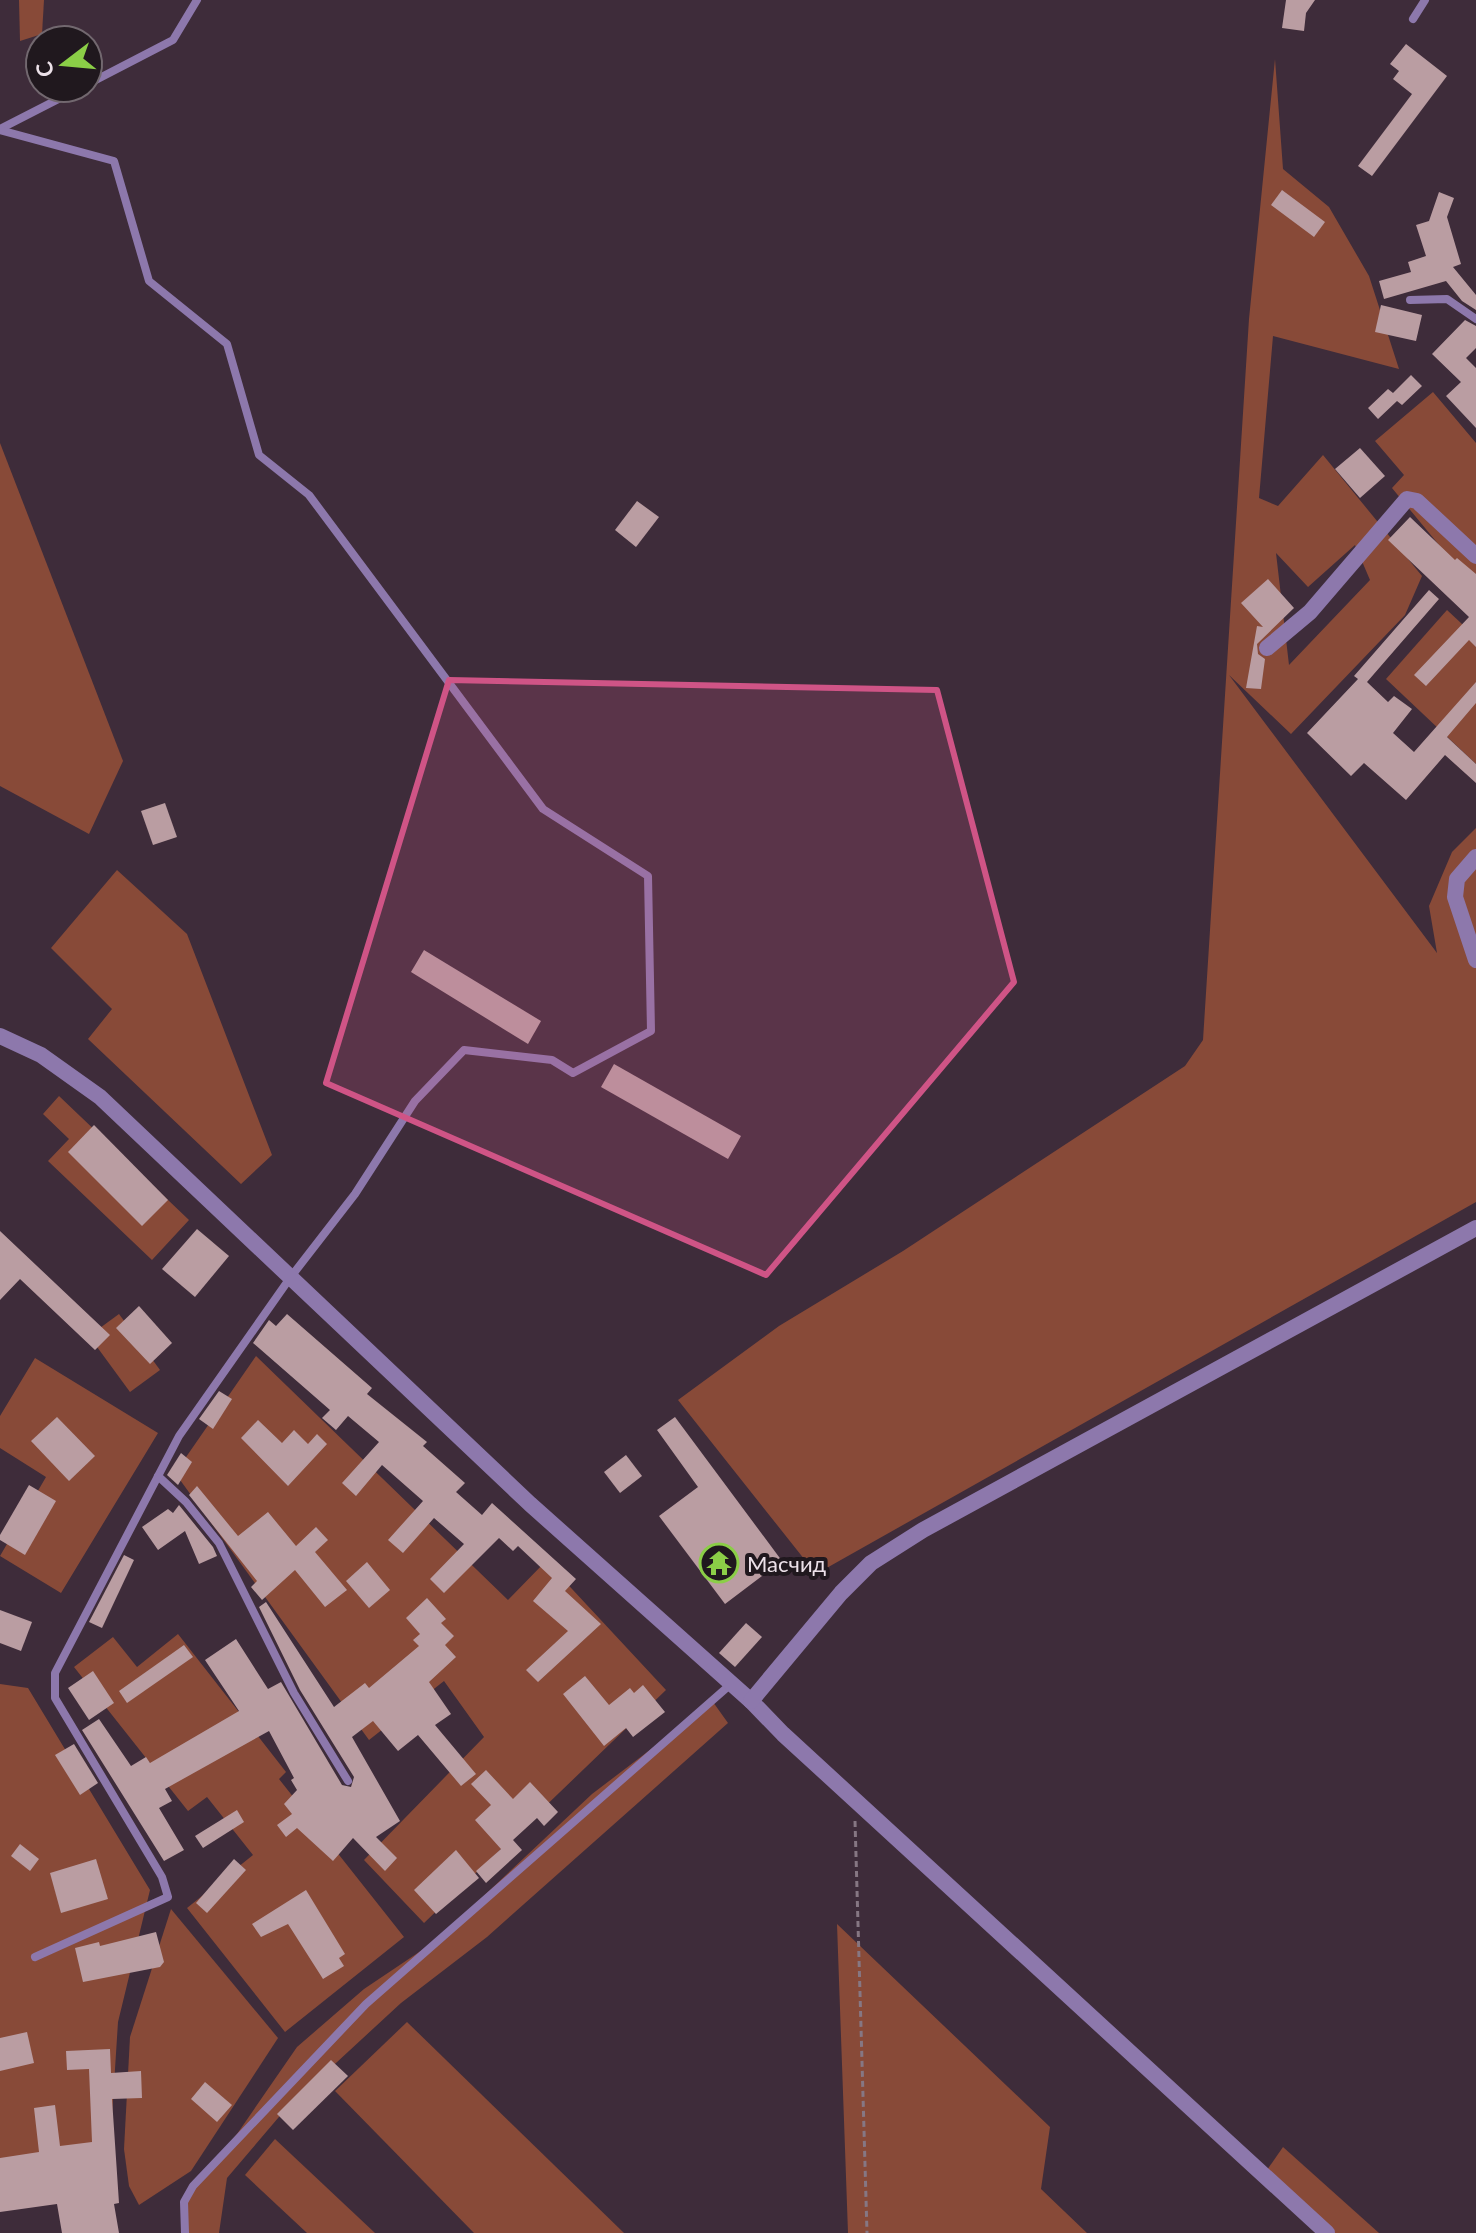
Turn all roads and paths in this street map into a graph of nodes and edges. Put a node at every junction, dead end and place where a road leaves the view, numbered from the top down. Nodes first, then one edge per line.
1 (197, 0) edge
2 (1425, 0) edge
3 (1413, 19) dead end
4 (104, 76) edge
5 (50, 104) edge
6 (0, 130) edge
7 (1410, 300) dead end
8 (1476, 319) edge
9 (1476, 556) edge
10 (1267, 648) dead end
11 (1476, 857) edge
12 (1476, 960) edge
13 (0, 1036) edge
14 (1476, 1228) edge
15 (290, 1278) junction
16 (158, 1476) junction
17 (732, 1684) junction
18 (751, 1701) junction
19 (348, 1781) dead end
20 (858, 1800) junction
21 (35, 1957) dead end
22 (185, 2233) edge
23 (867, 2233) edge
24 (1327, 2233) edge

1 - 4 lane
2 - 3 lane
5 - 6 lane
6 - 15 lane
7 - 8 lane
9 - 10 street
11 - 12 street
13 - 15 street
14 - 18 street
15 - 16 lane
15 - 17 street
16 - 19 lane
16 - 21 lane
17 - 18 street
17 - 22 lane
18 - 20 street
20 - 23 path
20 - 24 street

